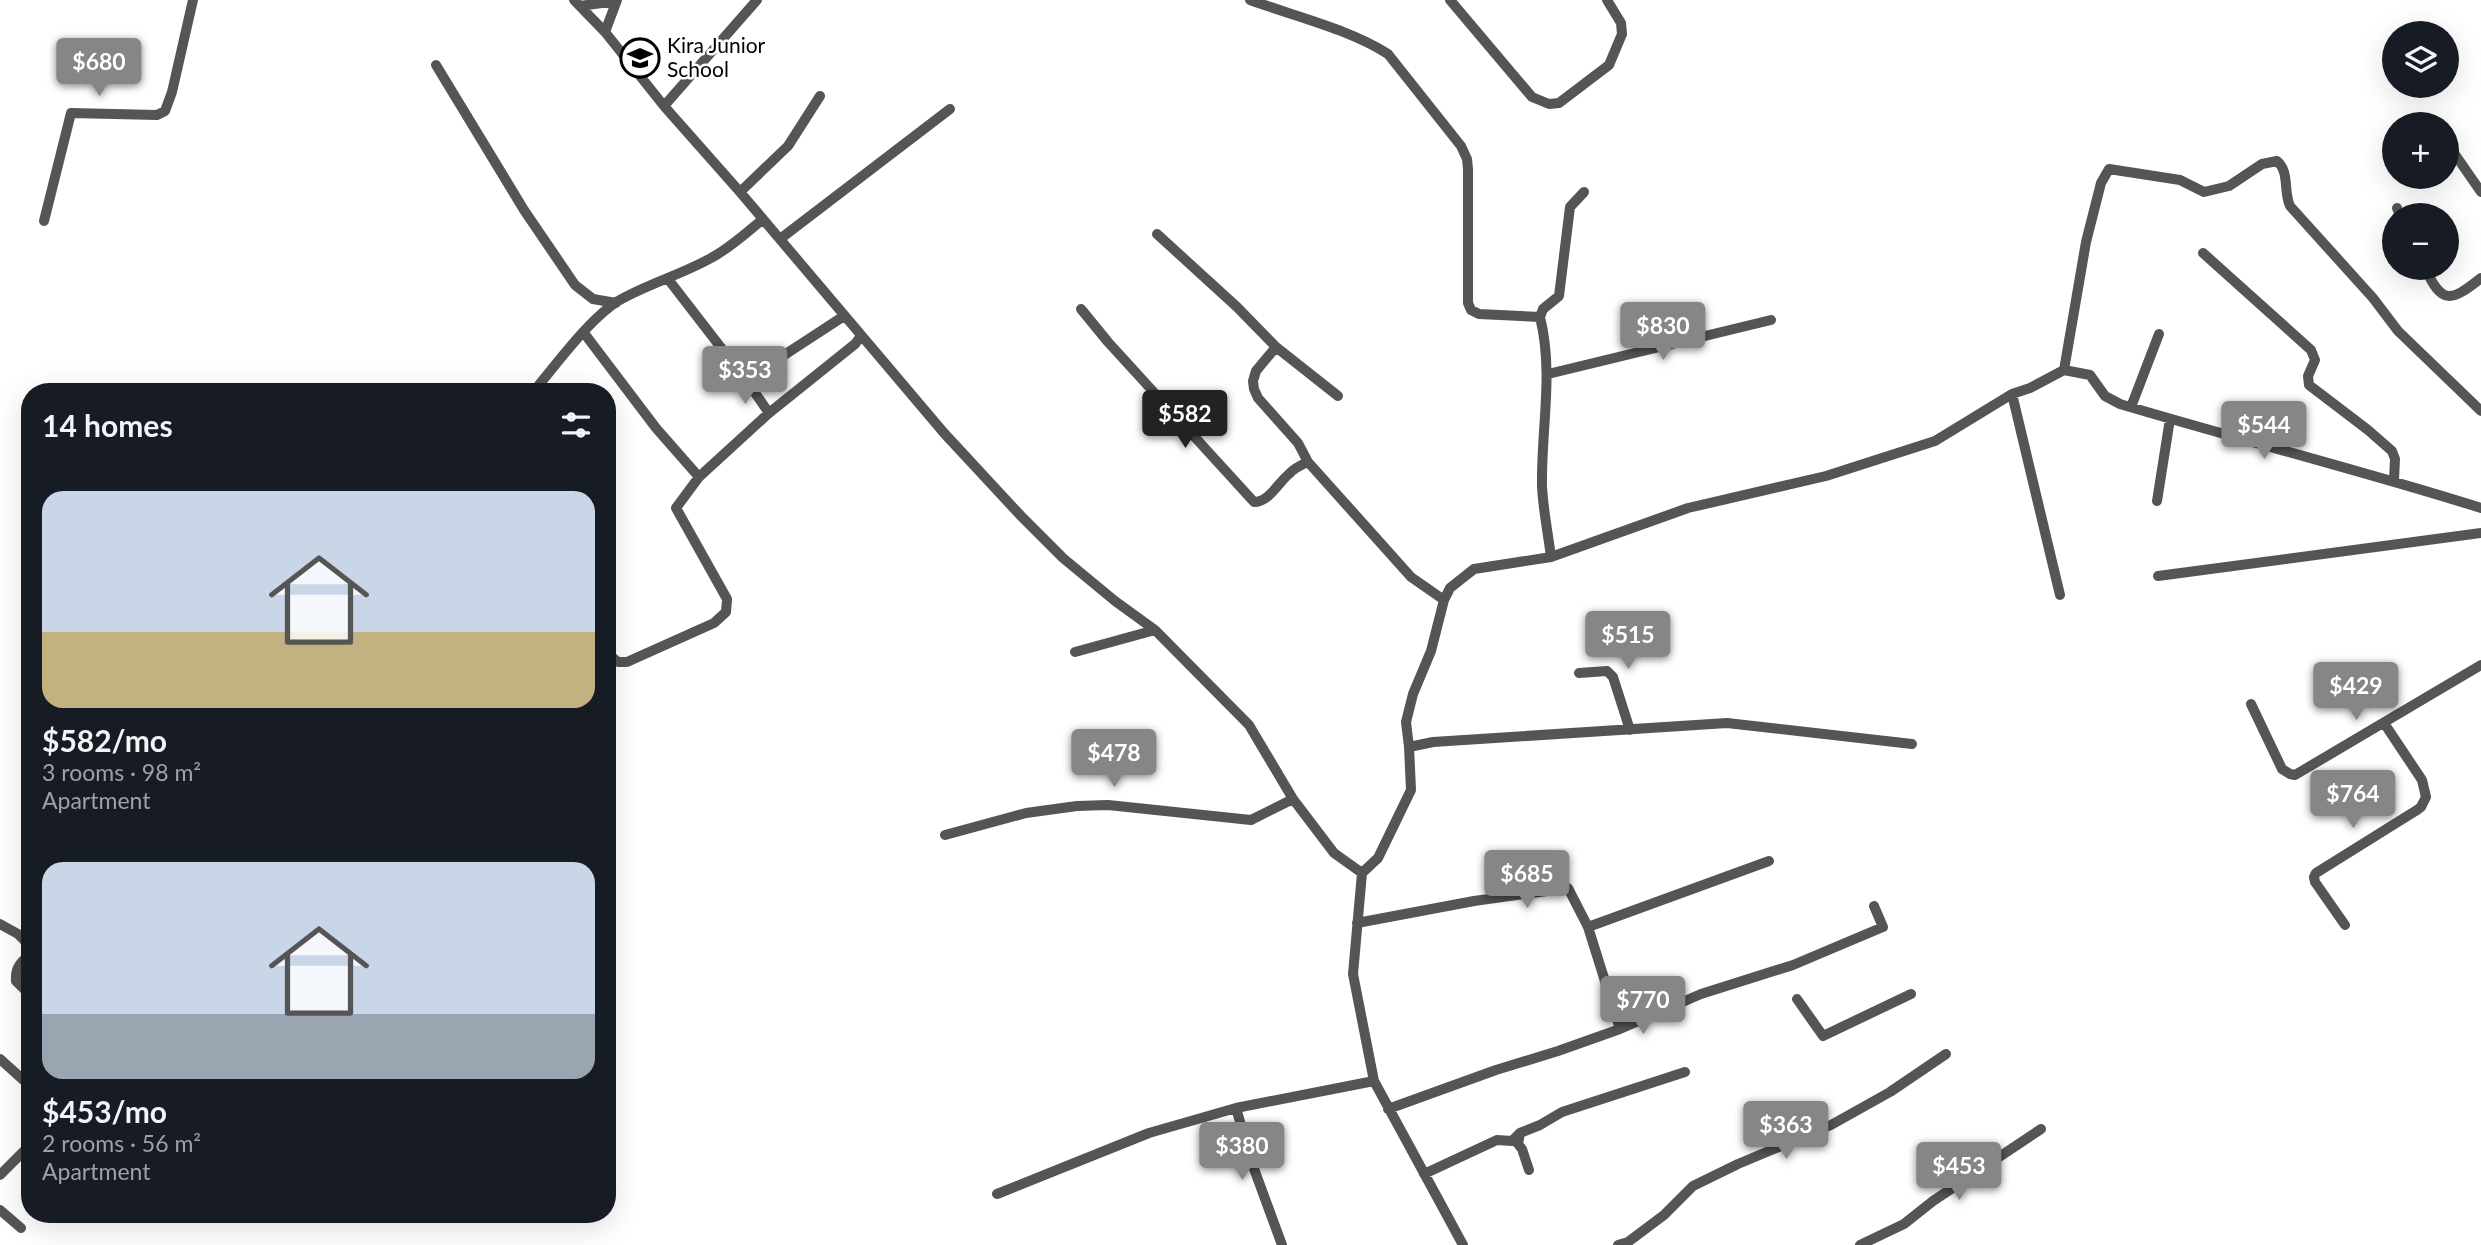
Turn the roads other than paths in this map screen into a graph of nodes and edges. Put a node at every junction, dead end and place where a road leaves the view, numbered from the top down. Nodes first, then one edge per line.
1 (193, 0) edge
2 (757, 0) edge
3 (1250, 0) edge
4 (1450, 0) edge
5 (1607, 0) edge
6 (616, 1) edge
7 (577, 3) edge
8 (605, 32) junction
9 (436, 65) dead end
10 (820, 96) dead end
11 (664, 106) junction
12 (950, 109) dead end
13 (2459, 160) edge
14 (740, 192) junction
15 (1584, 192) dead end
16 (2481, 192) edge
17 (763, 219) junction
18 (44, 221) dead end
19 (1157, 234) dead end
20 (779, 239) junction
21 (2203, 253) dead end
22 (2481, 278) edge
23 (668, 279) junction
24 (2431, 280) edge
25 (616, 303) junction
26 (1081, 309) dead end
27 (844, 316) junction
28 (1540, 317) junction
29 (1771, 320) dead end
30 (584, 333) junction
31 (2159, 334) dead end
32 (861, 335) junction
33 (1276, 347) junction
34 (2064, 370) junction
35 (1548, 374) junction
36 (746, 380) junction
37 (541, 383) edge
38 (2012, 394) junction
39 (1338, 396) dead end
40 (2131, 407) junction
41 (2481, 411) edge
42 (769, 413) junction
43 (2170, 419) junction
44 (1308, 462) junction
45 (699, 477) junction
46 (2394, 480) junction
47 (2157, 501) dead end
48 (2481, 508) edge
49 (2481, 533) edge
50 (1551, 557) junction
51 (2158, 576) dead end
52 (2060, 594) dead end
53 (1444, 600) junction
54 (1155, 630) junction
55 (1074, 652) dead end
56 (616, 659) edge
57 (2481, 665) edge
58 (1579, 673) dead end
59 (2251, 704) dead end
60 (2384, 723) junction
61 (1630, 730) junction
62 (1912, 744) dead end
63 (1409, 747) junction
64 (1293, 799) junction
65 (945, 835) dead end
66 (1769, 861) dead end
67 (1362, 873) junction
68 (1874, 906) dead end
69 (1357, 923) junction
70 (0, 924) edge
71 (2345, 925) dead end
72 (1588, 927) junction
73 (21, 937) edge
74 (21, 962) edge
75 (21, 986) edge
76 (1911, 994) dead end
77 (1797, 999) dead end
78 (1619, 1029) junction
79 (1946, 1054) dead end
80 (0, 1059) edge
81 (1685, 1072) dead end
82 (21, 1078) edge
83 (1374, 1081) junction
84 (1236, 1108) junction
85 (1388, 1109) junction
86 (2041, 1129) dead end
87 (1520, 1133) junction
88 (21, 1153) edge
89 (1529, 1170) dead end
90 (1424, 1174) junction
91 (0, 1175) edge
92 (997, 1194) dead end
93 (0, 1210) edge
94 (21, 1228) dead end
95 (1283, 1245) edge
96 (1463, 1245) edge
97 (1618, 1245) edge
98 (1860, 1245) edge

1 - 18 street
2 - 11 street
3 - 28 street
4 - 5 street
6 - 7 street
6 - 8 street
7 - 8 street
8 - 11 street
9 - 25 street
10 - 14 street
11 - 14 street
12 - 20 street
13 - 16 street
14 - 17 street
15 - 28 street
17 - 20 street
17 - 23 street
19 - 33 street
20 - 27 street
21 - 46 street
22 - 24 street
23 - 25 street
23 - 36 street
25 - 30 street
26 - 44 street
27 - 32 street
27 - 36 street
28 - 35 street
29 - 35 street
30 - 37 street
30 - 45 street
31 - 40 street
32 - 42 street
32 - 54 street
33 - 39 street
33 - 44 street
34 - 38 street
34 - 40 street
34 - 41 street
35 - 50 street
36 - 42 street
38 - 50 street
38 - 52 street
40 - 43 street
42 - 45 street
43 - 46 street
43 - 47 street
44 - 53 street
45 - 56 street
46 - 48 street
49 - 51 street
50 - 53 street
53 - 63 street
54 - 55 street
54 - 64 street
57 - 60 street
58 - 61 street
59 - 60 street
60 - 71 street
61 - 62 street
61 - 63 street
63 - 67 street
64 - 65 street
64 - 67 street
66 - 72 street
67 - 69 street
68 - 78 street
69 - 72 street
69 - 83 street
70 - 73 street
72 - 78 street
74 - 75 street
76 - 77 street
78 - 85 street
79 - 97 street
80 - 82 street
81 - 87 street
83 - 84 street
83 - 85 street
84 - 92 street
84 - 95 street
85 - 90 street
86 - 98 street
87 - 89 street
87 - 90 street
88 - 91 street
90 - 96 street
93 - 94 street

